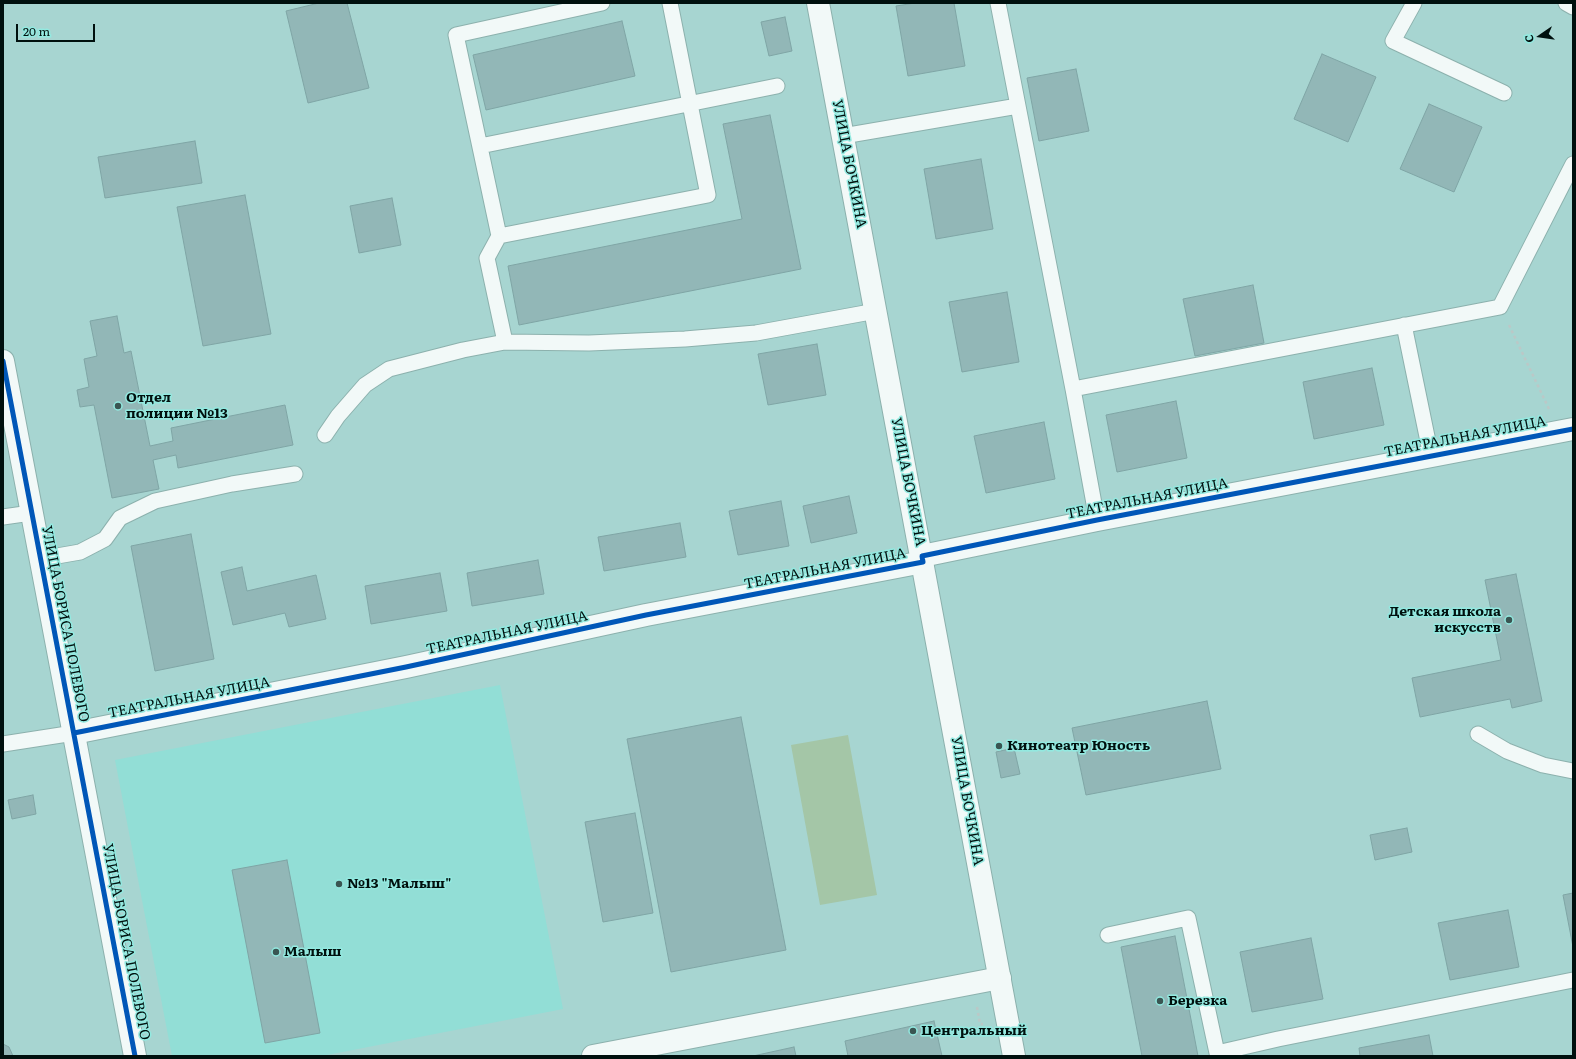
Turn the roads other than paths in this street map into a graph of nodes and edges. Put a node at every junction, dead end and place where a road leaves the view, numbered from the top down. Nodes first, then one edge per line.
1 (602, 3) edge
2 (670, 3) edge
3 (818, 3) edge
4 (998, 3) edge
5 (1414, 3) edge
6 (1566, 3) edge
7 (1573, 7) edge
8 (777, 86) dead end
9 (1504, 93) dead end
10 (690, 103) junction
11 (1018, 106) junction
12 (843, 136) junction
13 (480, 146) junction
14 (1573, 164) edge
15 (499, 236) junction
16 (876, 311) junction
17 (1404, 325) junction
18 (505, 342) junction
19 (3, 361) edge
20 (1073, 389) junction
21 (1566, 430) edge
22 (325, 435) dead end
23 (1431, 456) junction
24 (295, 474) dead end
25 (31, 513) junction
26 (3, 517) edge
27 (1097, 520) junction
28 (40, 559) junction
29 (923, 559) junction
30 (74, 732) junction
31 (1478, 734) dead end
32 (3, 744) edge
33 (1573, 771) edge
34 (1108, 935) dead end
35 (1000, 978) junction
36 (1573, 980) edge
37 (135, 1056) edge
38 (593, 1056) edge
39 (1014, 1056) edge

1 - 13 lane
2 - 10 lane
3 - 12 street, УЛИЦА БОЧКИНА
4 - 11 lane
5 - 9 lane
6 - 7 lane
8 - 10 lane
10 - 13 lane
10 - 15 lane
11 - 12 lane
11 - 20 lane
12 - 16 street, УЛИЦА БОЧКИНА
13 - 15 lane
14 - 17 lane
15 - 18 lane
16 - 18 lane
16 - 29 street, УЛИЦА БОЧКИНА
17 - 20 lane
17 - 23 lane
18 - 22 lane
19 - 25 street, УЛИЦА БОРИСА ПОЛЕВОГО
20 - 27 lane
21 - 23 street, ТЕАТРАЛЬНАЯ УЛИЦА
23 - 27 street, ТЕАТРАЛЬНАЯ УЛИЦА
24 - 28 lane
25 - 26 lane
25 - 28 street, УЛИЦА БОРИСА ПОЛЕВОГО
27 - 29 street, ТЕАТРАЛЬНАЯ УЛИЦА
28 - 30 street, УЛИЦА БОРИСА ПОЛЕВОГО
29 - 30 street, ТЕАТРАЛЬНАЯ УЛИЦА
29 - 35 street, УЛИЦА БОЧКИНА
30 - 32 lane
30 - 37 street, УЛИЦА БОРИСА ПОЛЕВОГО
31 - 33 lane
34 - 36 lane
35 - 38 street
35 - 39 street, УЛИЦА БОЧКИНА

